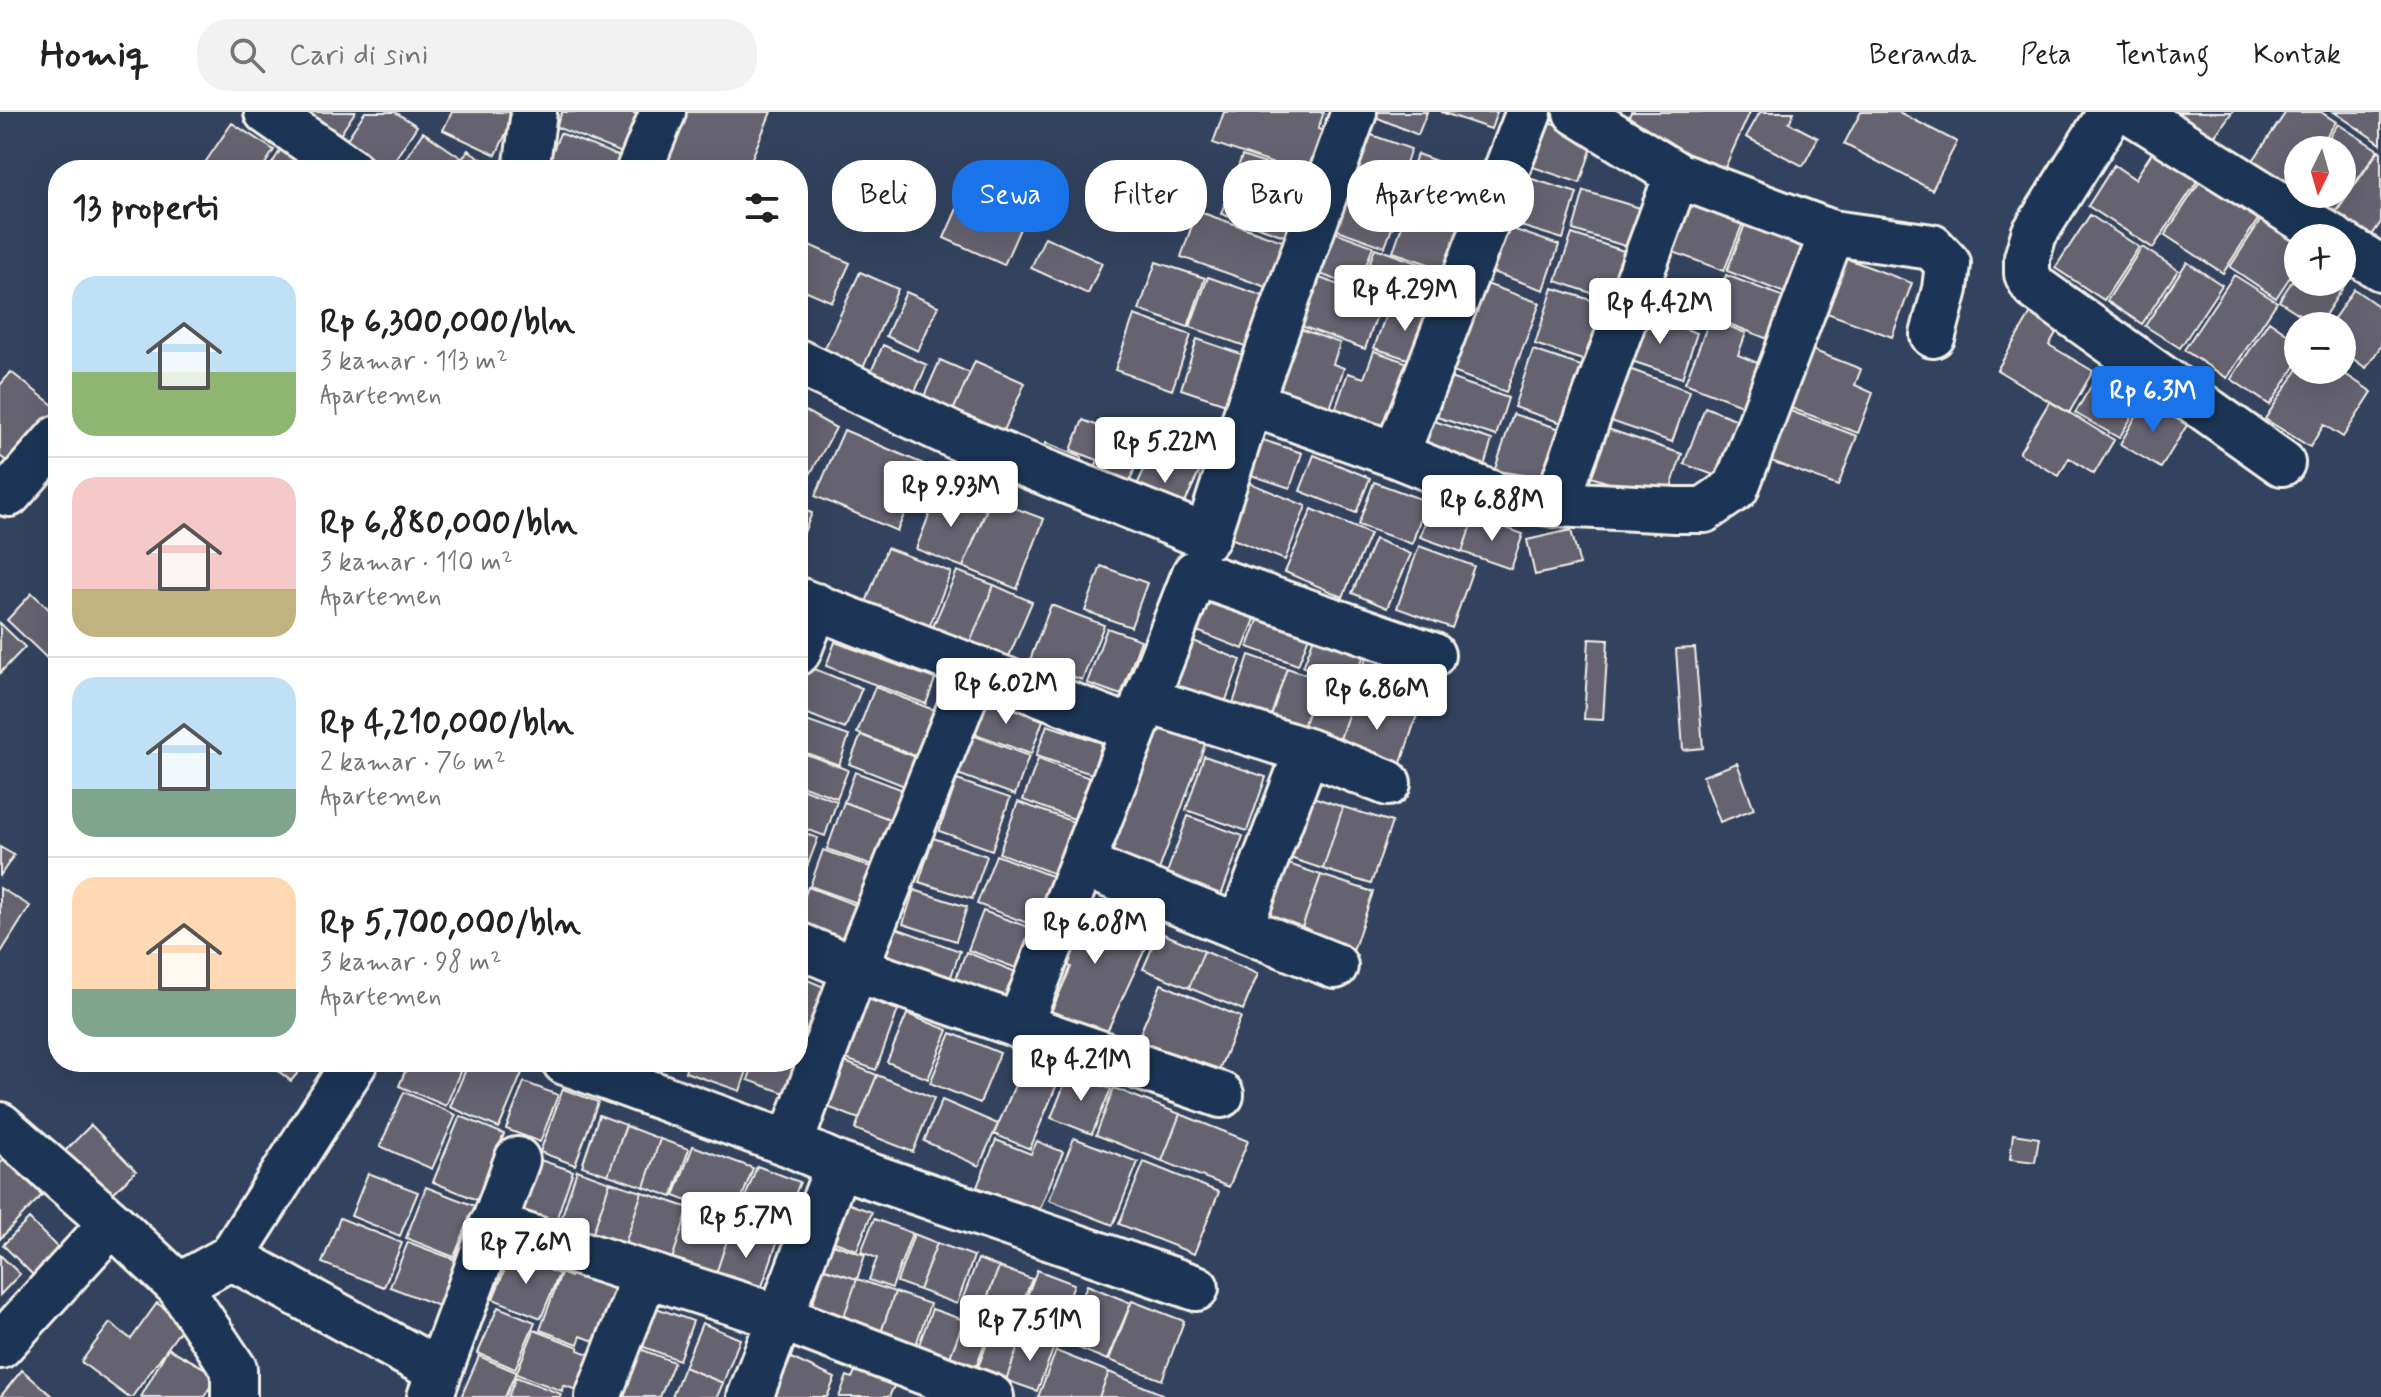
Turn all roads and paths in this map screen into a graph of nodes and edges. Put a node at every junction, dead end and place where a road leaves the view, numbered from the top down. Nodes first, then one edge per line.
1 (267, 112) edge
2 (534, 112) edge
3 (663, 112) edge
4 (1354, 112) edge
5 (1529, 112) edge
6 (1576, 112) edge
7 (2111, 112) edge
8 (2132, 112) edge
9 (336, 160) edge
10 (527, 160) edge
11 (643, 160) edge
12 (1677, 175) junction
13 (2311, 224) edge
14 (1832, 233) junction
15 (2356, 253) edge
16 (2381, 268) edge
17 (1933, 335) dead end
18 (808, 367) edge
19 (1250, 403) junction
20 (48, 448) edge
21 (1396, 455) junction
22 (2282, 463) dead end
23 (3, 495) edge
24 (1556, 504) junction
25 (808, 603) edge
26 (1432, 655) dead end
27 (976, 668) junction
28 (1139, 715) junction
29 (1307, 751) junction
30 (1388, 783) dead end
31 (1082, 864) junction
32 (1240, 927) junction
33 (808, 949) edge
34 (1335, 966) dead end
35 (855, 969) junction
36 (1019, 1026) junction
37 (349, 1072) edge
38 (592, 1072) edge
39 (1221, 1095) dead end
40 (0, 1125) edge
41 (790, 1144) junction
42 (517, 1160) dead end
43 (838, 1165) junction
44 (112, 1223) junction
45 (492, 1225) junction
46 (231, 1257) junction
47 (645, 1275) junction
48 (179, 1286) junction
49 (1196, 1288) dead end
50 (779, 1317) junction
51 (0, 1346) edge
52 (435, 1384) edge
53 (913, 1384) edge
54 (234, 1397) edge
55 (598, 1397) edge
56 (750, 1397) edge
57 (991, 1397) edge

1 - 9 street
2 - 10 street
3 - 11 street
4 - 19 street
5 - 21 street
6 - 12 street
7 - 22 street
8 - 13 street
12 - 14 street
12 - 24 street
14 - 17 street
14 - 24 street
15 - 16 street
18 - 19 street
19 - 21 street
20 - 23 street
21 - 24 street
25 - 27 street
26 - 28 street
27 - 28 street
27 - 35 street
28 - 29 street
28 - 31 street
29 - 30 street
29 - 32 street
31 - 32 street
31 - 36 street
32 - 34 street
33 - 35 street
35 - 36 street
35 - 41 street
36 - 39 street
37 - 46 street
38 - 41 street
40 - 44 street
41 - 43 street
42 - 45 street
43 - 49 street
43 - 50 street
44 - 48 street
44 - 51 street
45 - 47 street
45 - 52 street
46 - 48 street
46 - 52 street
47 - 50 street
47 - 55 street
48 - 54 street
50 - 53 street
50 - 56 street
53 - 57 street

